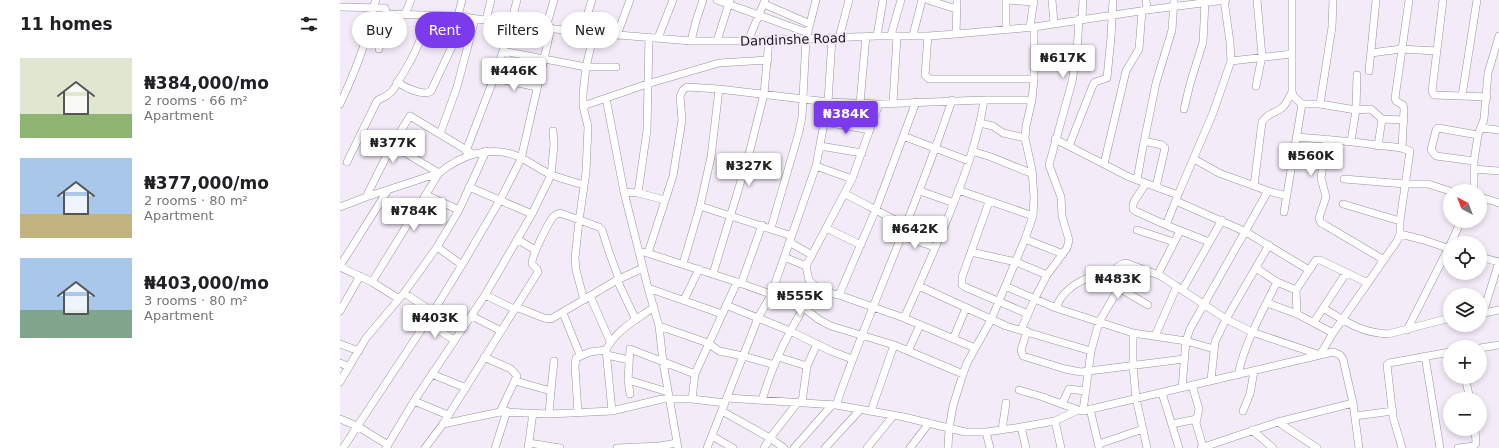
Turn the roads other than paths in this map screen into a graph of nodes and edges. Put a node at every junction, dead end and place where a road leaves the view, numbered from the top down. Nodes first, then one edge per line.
1 (411, 0) edge
2 (462, 0) edge
3 (491, 0) edge
4 (517, 0) edge
5 (554, 0) edge
6 (592, 0) edge
7 (630, 0) edge
8 (673, 0) edge
9 (703, 0) edge
10 (716, 0) edge
11 (849, 0) edge
12 (883, 0) edge
13 (901, 0) edge
14 (922, 0) edge
15 (928, 0) edge
16 (957, 0) edge
17 (1006, 0) edge
18 (1052, 0) edge
19 (1083, 0) edge
20 (1113, 0) edge
21 (1146, 0) edge
22 (1224, 0) edge
23 (1256, 0) edge
24 (1292, 0) edge
25 (1333, 0) edge
26 (1376, 0) edge
27 (1408, 0) edge
28 (1443, 0) edge
29 (1477, 0) edge
30 (814, 1) edge
31 (1034, 1) edge
32 (729, 2) edge
33 (765, 2) edge
34 (1193, 2) edge
35 (1205, 2) junction
36 (375, 3) edge
37 (1174, 3) edge
38 (340, 7) edge
39 (956, 10) junction
40 (1144, 10) junction
41 (386, 12) edge
42 (406, 12) edge
43 (459, 12) edge
44 (488, 12) edge
45 (514, 12) edge
46 (551, 12) edge
47 (588, 12) edge
48 (758, 15) junction
49 (1112, 15) junction
50 (476, 19) joint
51 (1081, 19) junction
52 (483, 20) edge
53 (1054, 23) junction
54 (810, 24) junction
55 (1032, 27) junction
56 (619, 30) edge
57 (1006, 30) junction
58 (956, 34) junction
59 (619, 35) edge
60 (914, 35) junction
61 (807, 36) junction
62 (866, 36) junction
63 (877, 36) junction
64 (894, 36) junction
65 (928, 36) junction
66 (1499, 36) edge
67 (649, 37) junction
68 (658, 38) junction
69 (836, 38) junction
70 (769, 40) junction
71 (691, 41) junction
72 (717, 41) junction
73 (748, 41) junction
74 (417, 48) edge
75 (451, 48) edge
76 (504, 48) edge
77 (545, 48) edge
78 (590, 48) edge
79 (1401, 49) junction
80 (503, 51) junction
81 (1437, 51) junction
82 (1371, 53) junction
83 (1292, 54) junction
84 (1262, 56) junction
85 (544, 58) junction
86 (768, 60) junction
87 (1231, 61) junction
88 (586, 66) junction
89 (616, 67) dead end
90 (1369, 71) dead end
91 (1357, 75) dead end
92 (494, 78) junction
93 (1034, 79) junction
94 (397, 82) junction
95 (647, 84) junction
96 (1256, 86) dead end
97 (537, 87) junction
98 (719, 89) junction
99 (1292, 92) junction
100 (764, 94) junction
101 (1462, 96) junction
102 (1487, 97) junction
103 (606, 98) junction
104 (802, 98) junction
105 (952, 100) junction
106 (984, 100) junction
107 (1032, 100) junction
108 (828, 102) junction
109 (916, 102) junction
110 (860, 103) junction
111 (893, 103) junction
112 (340, 104) edge
113 (879, 104) junction
114 (1302, 104) junction
115 (1320, 104) junction
116 (583, 106) junction
117 (1184, 109) dead end
118 (1356, 110) junction
119 (1382, 119) junction
120 (1404, 120) junction
121 (825, 122) junction
122 (980, 123) junction
123 (870, 130) junction
124 (1499, 130) edge
125 (553, 131) dead end
126 (1480, 132) junction
127 (440, 134) junction
128 (903, 136) junction
129 (1296, 137) junction
130 (1025, 138) junction
131 (1055, 139) junction
132 (1327, 139) junction
133 (1144, 141) junction
134 (1351, 141) junction
135 (392, 145) junction
136 (820, 146) junction
137 (1069, 146) junction
138 (1378, 146) junction
139 (1402, 148) junction
140 (936, 149) junction
141 (466, 151) junction
142 (486, 151) junction
143 (972, 151) junction
144 (862, 153) junction
145 (473, 154) junction
146 (521, 159) junction
147 (1194, 159) junction
148 (969, 161) junction
149 (1474, 161) junction
150 (347, 162) dead end
151 (1104, 164) junction
152 (816, 166) junction
153 (1474, 169) junction
154 (1499, 171) edge
155 (439, 173) junction
156 (1033, 174) junction
157 (551, 175) junction
158 (1344, 178) dead end
159 (852, 179) junction
160 (1137, 180) junction
161 (1146, 183) junction
162 (1405, 184) junction
163 (1474, 184) edge
164 (584, 185) junction
165 (1156, 186) junction
166 (1254, 186) junction
167 (469, 187) junction
168 (1443, 189) edge
169 (388, 190) junction
170 (958, 190) junction
171 (920, 191) junction
172 (1268, 191) junction
173 (624, 192) junction
174 (638, 193) junction
175 (845, 194) junction
176 (426, 195) junction
177 (1287, 196) junction
178 (366, 197) junction
179 (1177, 198) junction
180 (1487, 199) edge
181 (500, 200) junction
182 (666, 200) junction
183 (954, 202) junction
184 (989, 202) junction
185 (1499, 203) edge
186 (1343, 204) dead end
187 (700, 206) junction
188 (340, 207) edge
189 (876, 209) junction
190 (459, 210) junction
191 (1284, 212) dead end
192 (532, 214) junction
193 (730, 216) junction
194 (1033, 216) junction
195 (1222, 220) junction
196 (579, 221) junction
197 (1400, 221) junction
198 (762, 225) junction
199 (906, 225) junction
200 (1166, 226) junction
201 (771, 228) junction
202 (826, 228) junction
203 (1137, 230) dead end
204 (1180, 231) junction
205 (1246, 232) junction
206 (1400, 234) junction
207 (901, 236) junction
208 (517, 239) junction
209 (790, 239) junction
210 (1025, 239) junction
211 (1174, 242) junction
212 (1210, 242) junction
213 (1443, 244) edge
214 (861, 245) junction
215 (1268, 245) junction
216 (437, 247) junction
217 (935, 247) junction
218 (536, 250) junction
219 (638, 250) junction
220 (972, 252) junction
221 (648, 253) junction
222 (1063, 254) junction
223 (812, 255) junction
224 (784, 257) junction
225 (1487, 259) edge
226 (1384, 260) junction
227 (1443, 260) edge
228 (1016, 262) junction
229 (1499, 262) edge
230 (683, 264) junction
231 (462, 265) junction
232 (340, 266) edge
233 (806, 266) junction
234 (643, 268) junction
235 (1256, 268) junction
236 (699, 269) junction
237 (1309, 270) junction
238 (1346, 273) junction
239 (713, 274) junction
240 (1102, 274) junction
241 (1158, 274) junction
242 (1047, 275) junction
243 (360, 276) junction
244 (618, 280) junction
245 (372, 282) junction
246 (1277, 282) junction
247 (739, 283) junction
248 (1368, 283) junction
249 (815, 286) junction
250 (919, 286) junction
251 (1005, 286) junction
252 (1180, 287) junction
253 (648, 288) junction
254 (1119, 288) junction
255 (1296, 290) junction
256 (404, 293) junction
257 (771, 295) junction
258 (485, 296) junction
259 (839, 296) junction
260 (1487, 296) edge
261 (587, 298) junction
262 (1035, 298) junction
263 (399, 299) junction
264 (684, 300) junction
265 (999, 301) junction
266 (1266, 303) junction
267 (1205, 304) junction
268 (726, 305) junction
269 (1148, 305) dead end
270 (654, 307) junction
271 (871, 307) junction
272 (515, 308) junction
273 (804, 308) junction
274 (966, 308) junction
275 (1056, 308) junction
276 (1323, 308) junction
277 (1499, 310) edge
278 (340, 311) edge
279 (433, 312) junction
280 (1487, 312) edge
281 (563, 313) junction
282 (722, 314) junction
283 (1028, 314) junction
284 (1297, 314) junction
285 (472, 316) junction
286 (758, 318) junction
287 (904, 318) junction
288 (1226, 318) junction
289 (1342, 319) junction
290 (636, 320) junction
291 (991, 320) junction
292 (1443, 320) edge
293 (426, 322) junction
294 (1099, 322) junction
295 (1314, 322) junction
296 (920, 325) junction
297 (659, 326) junction
298 (1407, 330) junction
299 (501, 331) junction
300 (790, 331) junction
301 (1024, 331) junction
302 (1252, 332) junction
303 (1133, 333) junction
304 (1333, 333) junction
305 (862, 334) junction
306 (1155, 336) junction
307 (953, 339) junction
308 (454, 340) junction
309 (610, 341) junction
310 (1186, 341) junction
311 (708, 343) junction
312 (340, 344) edge
313 (817, 344) junction
314 (894, 345) junction
315 (1499, 345) edge
316 (1487, 347) edge
317 (976, 348) junction
318 (1214, 349) junction
319 (359, 351) junction
320 (908, 351) junction
321 (1091, 351) junction
322 (606, 352) junction
323 (1443, 353) edge
324 (580, 355) junction
325 (1320, 355) junction
326 (743, 356) junction
327 (1425, 356) junction
328 (484, 357) junction
329 (778, 357) junction
330 (1184, 359) junction
331 (629, 360) junction
332 (852, 360) junction
333 (554, 361) dead end
334 (663, 362) junction
335 (340, 363) edge
336 (775, 365) junction
337 (807, 366) junction
338 (1133, 366) junction
339 (350, 367) junction
340 (1087, 371) junction
341 (1254, 371) junction
342 (432, 374) junction
343 (695, 374) junction
344 (964, 374) junction
345 (1238, 375) junction
346 (628, 380) junction
347 (1211, 380) junction
348 (515, 381) junction
349 (340, 382) edge
350 (1192, 385) junction
351 (466, 388) junction
352 (1182, 388) junction
353 (1019, 390) dead end
354 (550, 391) junction
355 (1085, 391) junction
356 (1162, 393) junction
357 (630, 394) dead end
358 (668, 396) junction
359 (1136, 398) junction
360 (692, 399) junction
361 (726, 400) junction
362 (762, 400) junction
363 (414, 401) junction
364 (800, 402) junction
365 (1006, 403) dead end
366 (1354, 403) junction
367 (1062, 404) junction
368 (834, 405) junction
369 (860, 410) junction
370 (1084, 410) junction
371 (612, 411) junction
372 (722, 411) junction
373 (871, 411) junction
374 (1243, 411) dead end
375 (1392, 411) junction
376 (503, 412) junction
377 (533, 412) junction
378 (578, 413) junction
379 (549, 414) junction
380 (448, 415) junction
381 (892, 416) junction
382 (1355, 416) junction
383 (340, 419) edge
384 (1196, 419) junction
385 (1055, 421) junction
386 (1278, 422) junction
387 (929, 423) junction
388 (443, 424) junction
389 (1172, 424) junction
390 (357, 426) junction
391 (1021, 427) junction
392 (949, 429) junction
393 (1143, 429) junction
394 (1002, 430) junction
395 (1252, 430) junction
396 (986, 432) junction
397 (712, 436) junction
398 (1476, 436) edge
399 (770, 438) junction
400 (387, 446) edge
401 (528, 446) edge
402 (677, 446) edge
403 (1099, 446) edge
404 (343, 448) edge
405 (425, 448) edge
406 (495, 448) edge
407 (560, 448) edge
408 (617, 448) edge
409 (707, 448) edge
410 (733, 448) edge
411 (764, 448) edge
412 (784, 448) edge
413 (794, 448) edge
414 (825, 448) edge
415 (867, 448) edge
416 (910, 448) edge
417 (948, 448) edge
418 (990, 448) edge
419 (1026, 448) edge
420 (1061, 448) edge
421 (1147, 448) edge
422 (1179, 448) edge
423 (1202, 448) edge
424 (1273, 448) edge
425 (1316, 448) edge
426 (1359, 448) edge
427 (1402, 448) edge
428 (1440, 448) edge
429 (1458, 448) edge

1 - 42 street
2 - 43 street
3 - 44 street
4 - 45 street
5 - 46 street
6 - 47 street
7 - 56 street
8 - 68 street
9 - 71 street
10 - 32 street
11 - 69 street
12 - 63 street
13 - 64 street
14 - 60 street
15 - 39 street
16 - 39 street
17 - 31 street
17 - 57 street
18 - 53 street
19 - 51 street
20 - 49 street
21 - 40 street
22 - 35 street, Dandinshe Road
22 - 87 street
23 - 84 street
24 - 83 street
25 - 115 street
26 - 82 street
27 - 79 street
28 - 81 street
29 - 101 street
30 - 54 street
31 - 55 street
32 - 48 street
32 - 72 street
33 - 48 street
33 - 54 street
34 - 35 street, Dandinshe Road
34 - 37 street, Dandinshe Road
35 - 117 street
36 - 38 street
36 - 41 street, Dandinshe Road
36 - 112 street
37 - 40 street, Dandinshe Road
37 - 133 street
39 - 58 street
40 - 49 street, Dandinshe Road
40 - 151 street
48 - 61 street
48 - 73 street
49 - 51 street, Dandinshe Road
49 - 137 street
50 - 52 street, Dandinshe Road
50 - 127 street
51 - 53 street, Dandinshe Road
51 - 131 street
53 - 55 street, Dandinshe Road
54 - 61 street
55 - 57 street, Dandinshe Road
55 - 93 street
57 - 58 street, Dandinshe Road
58 - 65 street, Dandinshe Road
59 - 67 street, Dandinshe Road
60 - 64 street, Dandinshe Road
60 - 65 street, Dandinshe Road
61 - 69 street, Dandinshe Road
61 - 70 street, Dandinshe Road
61 - 104 street
62 - 63 street, Dandinshe Road
62 - 69 street, Dandinshe Road
62 - 110 street
63 - 64 street, Dandinshe Road
64 - 111 street
65 - 93 street
66 - 102 street
67 - 68 street, Dandinshe Road
67 - 95 street
68 - 71 street, Dandinshe Road
69 - 108 street
70 - 73 street, Dandinshe Road
70 - 86 street
71 - 72 street, Dandinshe Road
72 - 73 street, Dandinshe Road
74 - 94 street
75 - 94 street
76 - 80 street
77 - 85 street
78 - 88 street
79 - 81 street
79 - 82 street
79 - 120 street
80 - 85 street
80 - 92 street
81 - 101 street
82 - 90 street
83 - 84 street
83 - 99 street
84 - 87 street
84 - 96 street
85 - 88 street
85 - 97 street
86 - 95 street
86 - 100 street
87 - 147 street
88 - 89 street
88 - 116 street
91 - 118 street
92 - 97 street
92 - 141 street
93 - 107 street
94 - 150 street
95 - 103 street
95 - 174 street
97 - 146 street
98 - 100 street
98 - 182 street
98 - 187 street
99 - 114 street
99 - 166 street
100 - 104 street
100 - 193 street
101 - 102 street
102 - 126 street
103 - 116 street
103 - 173 street
104 - 108 street
104 - 201 street
105 - 106 street
105 - 109 street
105 - 140 street
106 - 107 street
106 - 122 street
107 - 130 street
108 - 110 street
108 - 121 street
109 - 111 street
109 - 128 street
110 - 113 street
111 - 113 street
113 - 123 street
114 - 115 street
114 - 129 street
115 - 118 street
116 - 164 street
118 - 119 street
118 - 134 street
119 - 120 street
119 - 138 street
120 - 139 street
121 - 123 street
121 - 136 street
122 - 130 street
122 - 143 street
123 - 144 street
124 - 126 street
125 - 157 street
126 - 149 street
126 - 149 street
127 - 135 street
127 - 141 street
128 - 140 street
128 - 189 street
129 - 132 street
129 - 177 street
130 - 156 street
131 - 137 street
131 - 222 street
132 - 134 street
132 - 226 street
133 - 160 street
133 - 165 street
134 - 138 street
135 - 155 street
135 - 178 street
136 - 144 street
136 - 152 street
137 - 151 street
138 - 139 street
139 - 162 street
140 - 148 street
140 - 171 street
141 - 145 street
142 - 145 street
142 - 146 street
142 - 167 street
143 - 148 street
143 - 156 street
144 - 159 street
145 - 155 street
146 - 157 street
146 - 181 street
147 - 166 street
147 - 179 street
148 - 170 street
149 - 153 street
151 - 160 street
152 - 159 street
152 - 209 street
153 - 154 street
153 - 163 street
155 - 169 street
155 - 176 street
156 - 194 street
157 - 164 street
157 - 192 street
158 - 162 street
159 - 175 street
160 - 161 street
161 - 165 street
161 - 200 street
162 - 168 street
162 - 197 street
164 - 196 street
165 - 179 street
166 - 172 street
167 - 181 street
167 - 190 street
169 - 178 street
169 - 232 street
170 - 183 street
170 - 184 street
171 - 183 street
171 - 199 street
172 - 177 street
172 - 205 street
173 - 174 street
173 - 219 street
174 - 182 street
175 - 189 street
175 - 202 street
176 - 190 street
176 - 245 street
177 - 191 street
178 - 188 street
179 - 195 street
179 - 200 street
180 - 185 street
181 - 192 street
181 - 231 street
182 - 221 street
183 - 217 street
184 - 194 street
184 - 220 street
186 - 197 street
187 - 193 street
187 - 230 street
189 - 199 street
189 - 214 street
190 - 216 street
192 - 208 street
193 - 198 street
193 - 239 street
194 - 210 street
195 - 205 street
195 - 212 street
196 - 218 street
196 - 244 street
196 - 261 street
197 - 206 street
198 - 201 street
198 - 247 street
199 - 207 street
200 - 204 street
201 - 209 street
202 - 214 street
202 - 223 street
203 - 211 street
204 - 211 street
204 - 212 street
205 - 215 street
205 - 267 street
206 - 213 street
206 - 226 street
207 - 217 street
207 - 271 street
208 - 218 street
208 - 258 street
209 - 223 street
209 - 224 street
210 - 222 street
210 - 228 street
211 - 241 street
212 - 252 street
214 - 259 street
215 - 235 street
215 - 237 street
216 - 231 street
216 - 256 street
217 - 250 street
218 - 272 street
219 - 221 street
219 - 234 street
220 - 228 street
220 - 265 street
221 - 230 street
222 - 242 street
223 - 233 street
224 - 233 street
224 - 257 street
225 - 229 street
226 - 248 street
227 - 298 street
228 - 242 street
228 - 251 street
229 - 260 street
230 - 236 street
231 - 279 street
232 - 243 street
233 - 249 street
234 - 244 street
234 - 253 street
235 - 246 street
235 - 288 street
236 - 239 street
236 - 264 street
237 - 238 street
237 - 255 street
238 - 248 street
238 - 276 street
239 - 247 street
240 - 241 street
240 - 254 street
240 - 275 street
241 - 252 street
242 - 262 street
243 - 245 street
243 - 278 street
244 - 261 street
244 - 290 street
245 - 263 street
246 - 255 street
246 - 266 street
247 - 257 street
247 - 268 street
248 - 289 street
249 - 259 street
249 - 273 street
250 - 274 street
250 - 287 street
251 - 262 street
251 - 265 street
252 - 267 street
252 - 306 street
253 - 264 street
253 - 270 street
254 - 269 street
254 - 294 street
255 - 284 street
256 - 263 street
256 - 279 street
257 - 273 street
257 - 286 street
258 - 272 street
258 - 285 street
259 - 271 street
261 - 281 street
261 - 309 street
262 - 275 street
262 - 283 street
263 - 319 street
264 - 282 street
265 - 283 street
265 - 291 street
266 - 284 street
266 - 302 street
267 - 288 street
267 - 310 street
268 - 282 street
268 - 286 street
270 - 290 street
270 - 297 street
271 - 287 street
271 - 305 street
272 - 281 street
272 - 299 street
273 - 300 street
273 - 305 street
274 - 291 street
274 - 307 street
275 - 294 street
276 - 289 street
276 - 295 street
277 - 280 street
279 - 293 street
281 - 324 street
282 - 311 street
283 - 301 street
284 - 295 street
285 - 299 street
285 - 308 street
286 - 300 street
286 - 326 street
287 - 296 street
288 - 302 street
288 - 318 street
289 - 298 street
289 - 304 street
290 - 309 street
291 - 301 street
291 - 317 street
292 - 298 street
293 - 308 street
293 - 390 street
294 - 303 street
294 - 321 street
295 - 304 street
296 - 307 street
296 - 320 street
297 - 311 street
297 - 334 street
299 - 328 street
300 - 313 street
300 - 329 street
301 - 321 street
301 - 340 street
302 - 325 street
302 - 345 street
303 - 306 street
303 - 338 street
304 - 325 street
305 - 314 street
305 - 332 street
306 - 310 street
307 - 317 street
308 - 342 street
309 - 322 street
310 - 318 street
310 - 330 street
311 - 326 street
311 - 343 street
312 - 319 street
313 - 332 street
313 - 337 street
314 - 320 street
314 - 373 street
315 - 316 street
317 - 344 street
318 - 347 street
319 - 339 street
320 - 344 street
321 - 340 street
322 - 324 street
322 - 331 street
322 - 371 street
323 - 327 street
324 - 378 street
325 - 341 street
325 - 366 street
326 - 336 street
326 - 361 street
327 - 375 street
327 - 428 street
328 - 348 street
328 - 351 street
329 - 336 street
329 - 337 street
330 - 338 street
330 - 352 street
331 - 334 street
331 - 346 street
332 - 368 street
333 - 354 street
334 - 343 street
334 - 358 street
335 - 339 street
336 - 362 street
337 - 364 street
338 - 340 street
338 - 359 street
339 - 349 street
340 - 355 street
341 - 345 street
341 - 374 street
342 - 351 street
342 - 363 street
343 - 360 street
344 - 392 street
345 - 347 street
346 - 357 street
346 - 358 street
347 - 350 street
348 - 354 street
348 - 376 street
350 - 352 street
350 - 384 street
351 - 380 street
352 - 356 street
353 - 367 street
354 - 379 street
355 - 367 street
355 - 370 street
356 - 359 street
356 - 389 street
358 - 360 street
358 - 371 street
358 - 402 street
359 - 370 street
359 - 393 street
360 - 361 street
361 - 362 street
361 - 372 street
362 - 364 street
363 - 380 street
363 - 400 street
364 - 368 street
364 - 399 street
365 - 394 street
366 - 382 street
366 - 386 street
367 - 370 street
368 - 369 street
368 - 413 street
369 - 373 street
369 - 414 street
370 - 385 street
370 - 403 street
371 - 378 street
372 - 397 street
372 - 399 street
373 - 381 street
375 - 382 street
375 - 427 street
376 - 377 street
376 - 388 street
376 - 406 street
377 - 379 street
377 - 401 street
378 - 379 street
380 - 388 street
381 - 387 street
381 - 415 street
382 - 426 street
383 - 390 street
384 - 389 street
384 - 423 street
385 - 391 street
385 - 420 street
386 - 395 street
386 - 425 street
387 - 392 street
387 - 416 street
388 - 405 street
389 - 422 street
390 - 400 street
390 - 404 street
391 - 394 street
391 - 419 street
392 - 396 street
392 - 417 street
393 - 403 street
393 - 421 street
394 - 396 street
395 - 423 street
395 - 424 street
396 - 418 street
397 - 409 street
397 - 410 street
398 - 429 street
399 - 411 street
399 - 412 street
401 - 407 street
402 - 408 street

